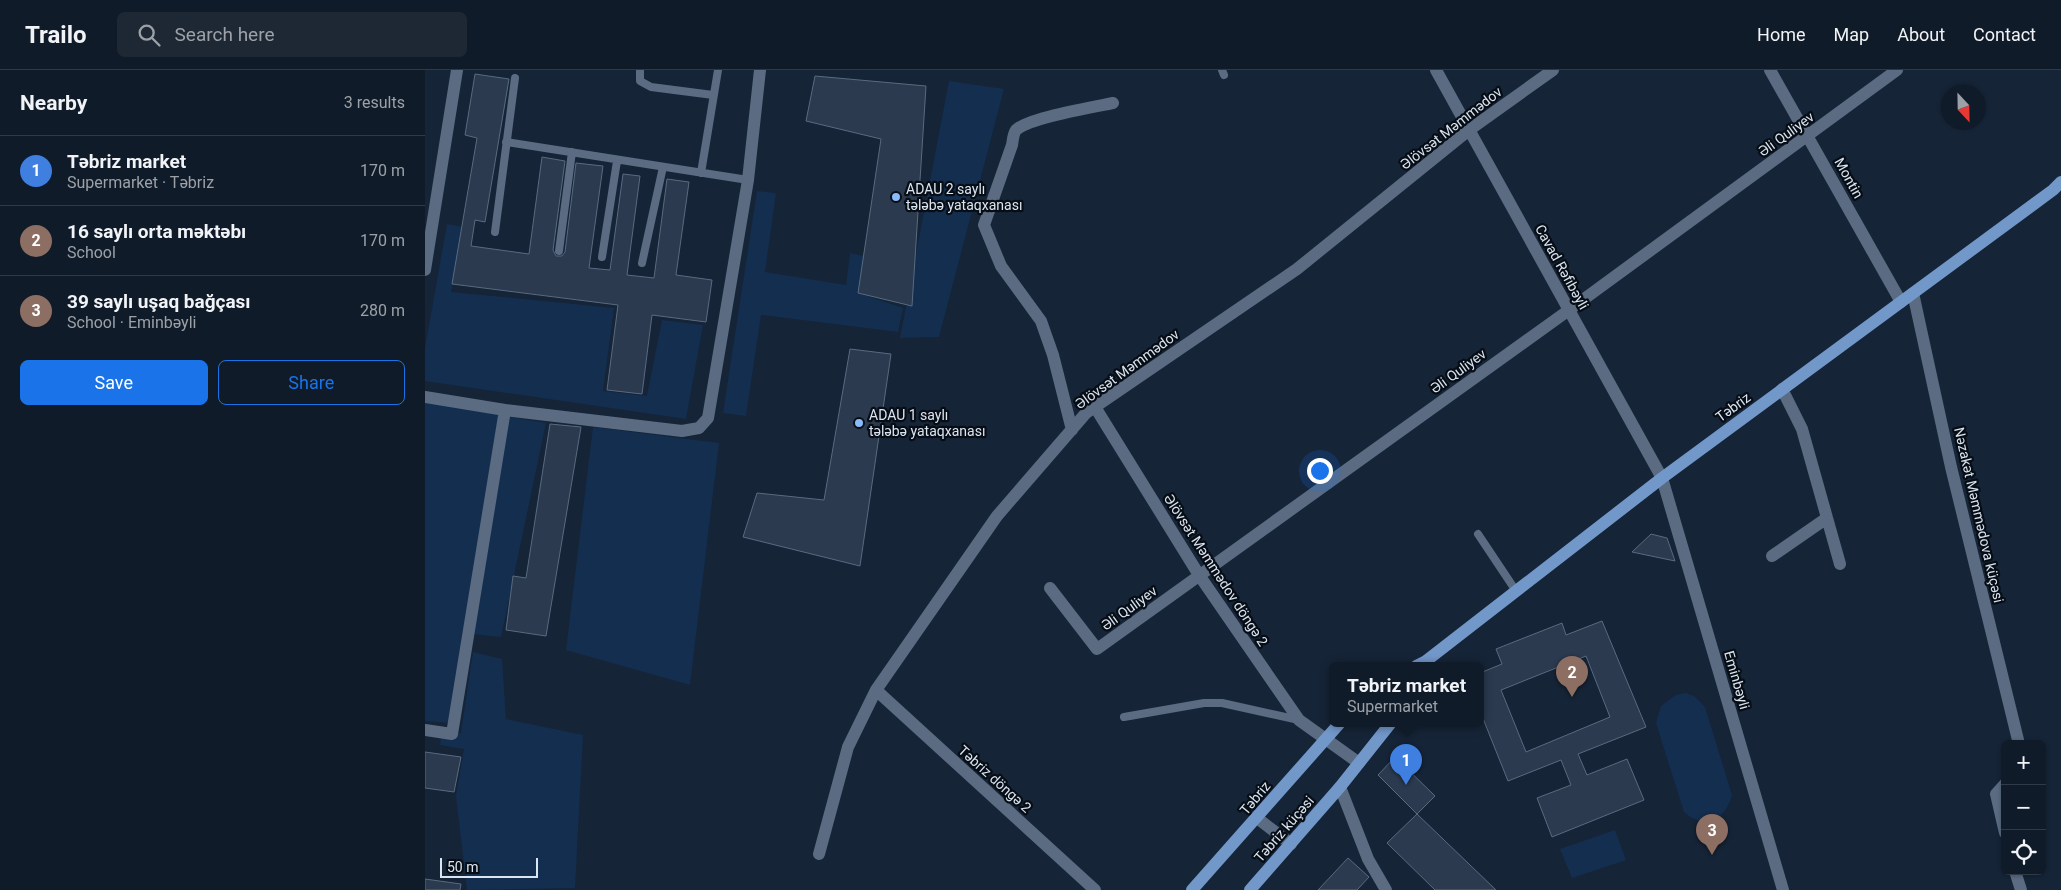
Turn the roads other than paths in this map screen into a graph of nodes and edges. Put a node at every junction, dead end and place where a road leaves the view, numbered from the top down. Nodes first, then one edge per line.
1 (457, 70) edge
2 (640, 70) edge
3 (718, 70) edge
4 (760, 70) edge
5 (1436, 70) edge
6 (1553, 70) edge
7 (1770, 70) edge
8 (1897, 70) edge
9 (515, 78) dead end
10 (713, 96) junction
11 (1113, 103) dead end
12 (1469, 130) junction
13 (1808, 136) junction
14 (506, 142) junction
15 (572, 152) junction
16 (617, 161) junction
17 (663, 167) junction
18 (701, 173) junction
19 (747, 180) junction
20 (2061, 182) edge
21 (495, 232) dead end
22 (559, 250) dead end
23 (602, 257) dead end
24 (642, 264) dead end
25 (425, 270) edge
26 (1913, 293) junction
27 (1901, 302) junction
28 (1569, 310) junction
29 (1782, 389) junction
30 (425, 397) edge
31 (1095, 407) junction
32 (505, 410) junction
33 (1071, 430) junction
34 (1662, 478) junction
35 (1827, 518) junction
36 (1479, 534) dead end
37 (1772, 556) dead end
38 (1840, 564) dead end
39 (1199, 575) junction
40 (1051, 588) dead end
41 (1516, 591) junction
42 (1425, 662) edge
43 (876, 690) junction
44 (1124, 717) dead end
45 (1299, 720) junction
46 (1336, 727) edge
47 (1388, 727) edge
48 (425, 730) edge
49 (1324, 738) junction
50 (2018, 740) edge
51 (1359, 763) junction
52 (2004, 785) edge
53 (1340, 787) junction
54 (1257, 818) junction
55 (2004, 830) edge
56 (1291, 844) junction
57 (819, 854) dead end
58 (2016, 875) edge
59 (1381, 888) edge
60 (1095, 890) edge
61 (1193, 890) edge
62 (1250, 890) edge
63 (1783, 890) edge
64 (2021, 890) edge

1 - 25 street
2 - 10 lane
3 - 10 lane
4 - 19 street
5 - 12 street, Cavad Rəfibəyli
6 - 12 street, Əlövsət Məmmədov
7 - 13 street, Montin
8 - 13 street, Əli Quliyev
9 - 14 lane
10 - 18 lane
11 - 33 street
12 - 28 street, Cavad Rəfibəyli
12 - 31 street, Əlövsət Məmmədov
13 - 27 street, Montin
13 - 28 street, Əli Quliyev
14 - 15 lane
14 - 21 lane
15 - 16 lane
15 - 22 lane
16 - 17 lane
16 - 23 lane
17 - 18 lane
17 - 24 lane
18 - 19 lane
19 - 32 street
20 - 26 main road, Təbriz
26 - 27 main road, Təbriz
26 - 50 street, Nəzakət Məmmədova küçəsi
27 - 29 main road, Təbriz
28 - 34 street, Cavad Rəfibəyli
28 - 39 street, Əli Quliyev
29 - 34 main road, Təbriz
29 - 35 street
30 - 32 street
31 - 33 street, Əlövsət Məmmədov
31 - 39 street, Əlövsət Məmmədov döngə 2
32 - 48 street
33 - 43 street, Əlövsət Məmmədov
34 - 41 main road, Təbriz
34 - 63 street, Eminbəyli
35 - 37 street
35 - 38 street
36 - 41 lane
39 - 40 street, Əli Quliyev
39 - 45 street, Əlövsət Məmmədov döngə 2
41 - 42 main road, Təbriz
43 - 57 street, Əlövsət Məmmədov
43 - 60 street, Təbriz döngə 2
44 - 45 lane
45 - 49 street, Əlövsət Məmmədov döngə 2
46 - 49 main road, Təbriz
47 - 51 main road
49 - 51 street, Əlövsət Məmmədov döngə 2
49 - 54 main road, Təbriz
51 - 53 main road
52 - 55 street
53 - 56 main road, Təbriz küçəsi
53 - 59 street
54 - 56 street
54 - 61 main road, Təbriz
56 - 62 main road, Təbriz küçəsi
58 - 64 street

